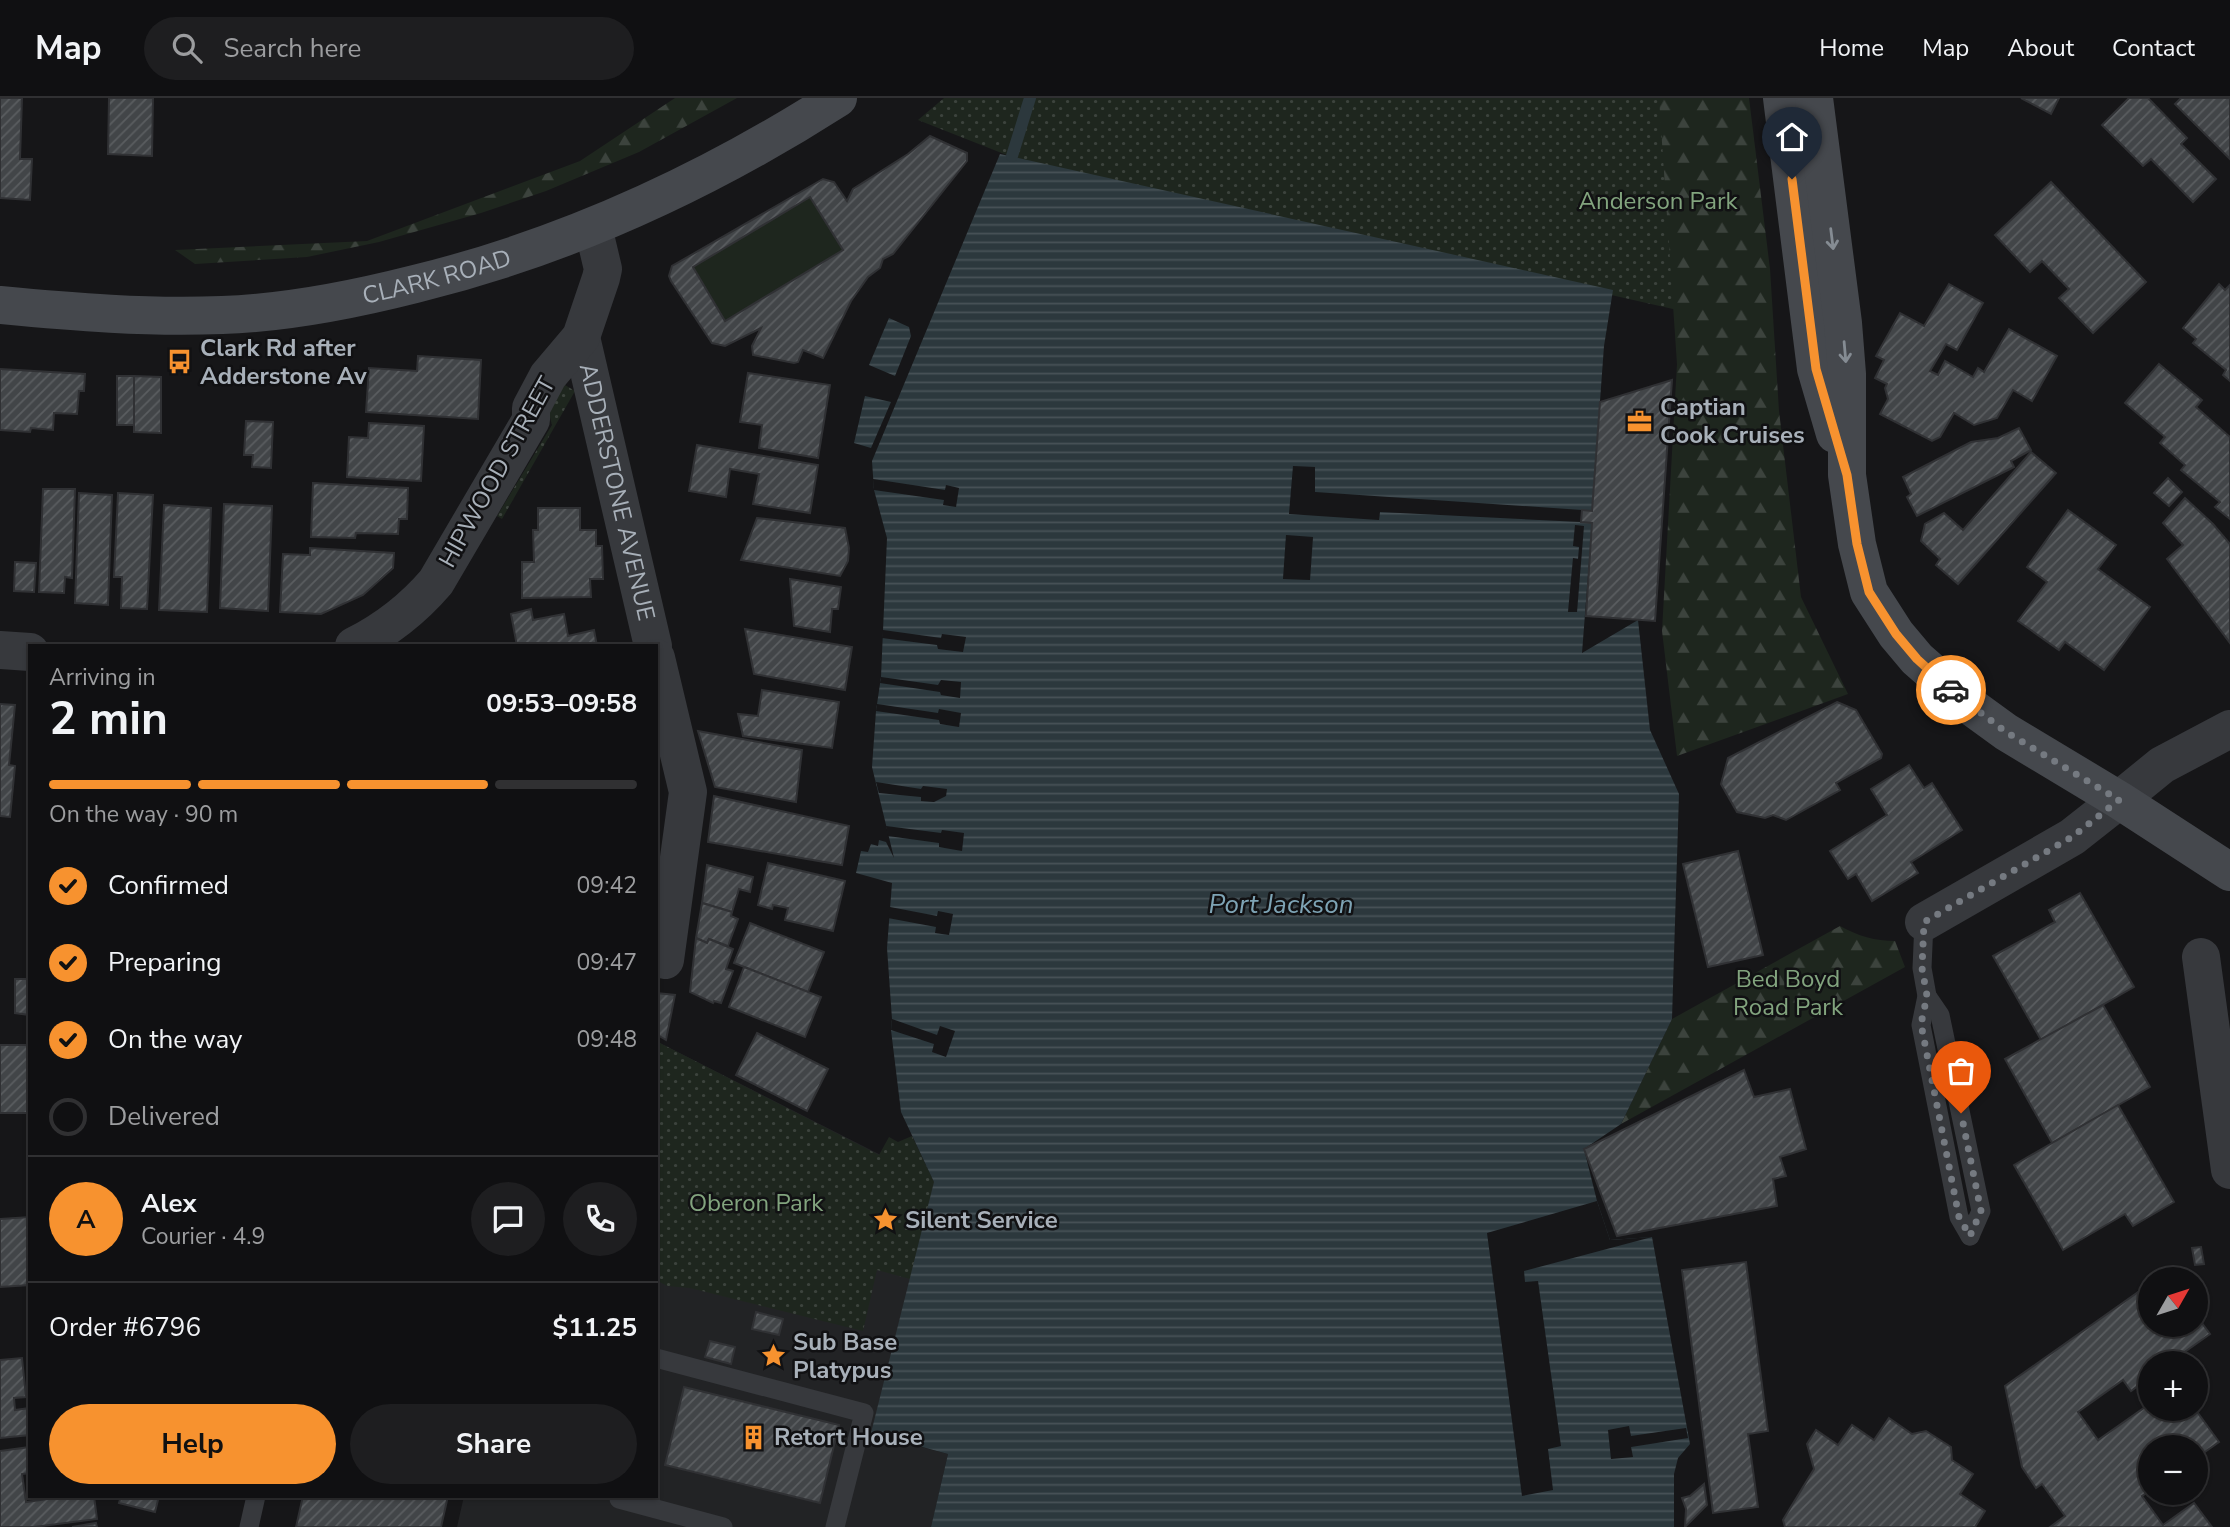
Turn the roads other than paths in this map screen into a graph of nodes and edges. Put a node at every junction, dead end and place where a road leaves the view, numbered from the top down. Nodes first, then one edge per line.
1 (838, 98) edge
2 (1782, 98) edge
3 (1814, 98) edge
4 (593, 228) junction
5 (0, 305) edge
6 (581, 337) junction
7 (1847, 475) junction
8 (357, 644) edge
9 (653, 644) edge
10 (0, 650) edge
11 (28, 652) edge
12 (658, 667) edge
13 (2230, 729) edge
14 (2119, 800) junction
15 (2230, 872) edge
16 (1924, 922) joint
17 (2201, 957) dead end
18 (664, 960) dead end
19 (1927, 996) junction
20 (2230, 1170) edge
21 (658, 1359) edge
22 (256, 1498) edge
23 (619, 1498) edge
24 (710, 1525) edge
25 (249, 1527) edge
26 (835, 1527) edge

1 - 4 main road, CLARK ROAD
2 - 7 main road
3 -> 7 main road
4 - 5 main road, CLARK ROAD
4 - 6 street, HIPWOOD STREET
6 - 8 street, HIPWOOD STREET
6 - 9 street, ADDERSTONE AVENUE
7 - 14 main road
10 - 11 street
12 - 18 street
13 - 14 street
14 - 15 main road
14 - 16 street
16 - 19 lane
17 - 20 street
19 - 19 lane
21 - 26 lane
22 - 25 lane
23 - 24 lane

